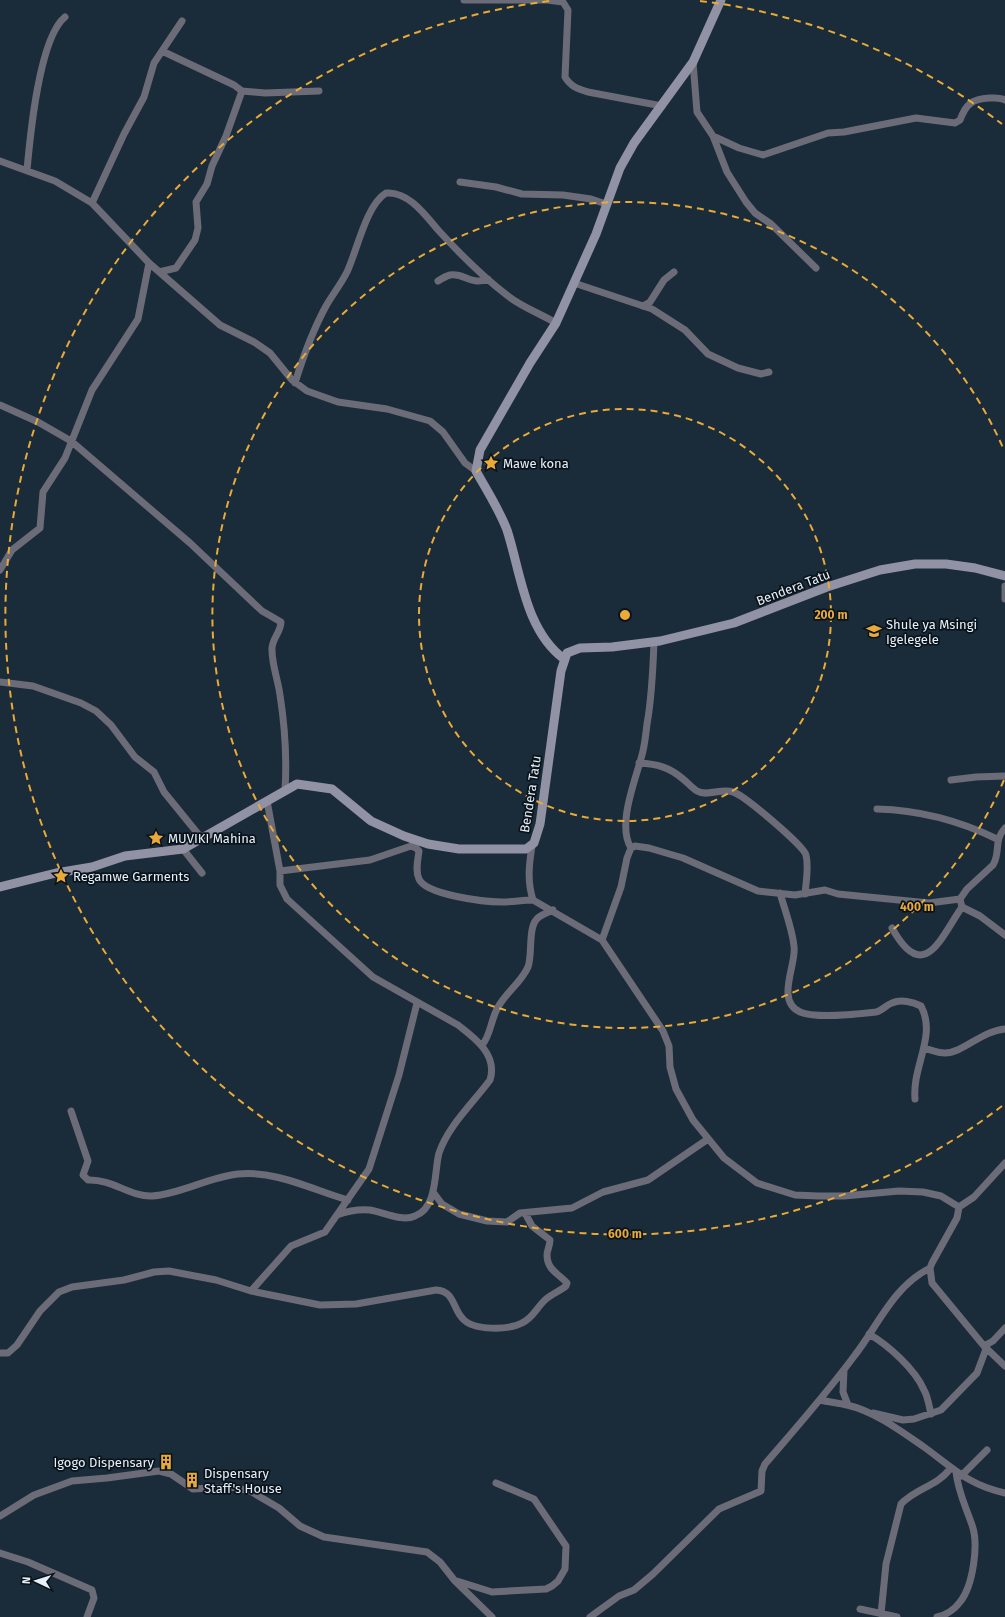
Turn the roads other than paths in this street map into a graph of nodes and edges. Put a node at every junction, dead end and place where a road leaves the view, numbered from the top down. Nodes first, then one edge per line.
1 (464, 0) edge
2 (721, 0) edge
3 (65, 17) dead end
4 (182, 21) dead end
5 (162, 51) junction
6 (693, 62) junction
7 (242, 91) junction
8 (319, 91) dead end
9 (1004, 98) edge
10 (662, 106) junction
11 (713, 136) junction
12 (0, 161) edge
13 (27, 170) junction
14 (460, 182) dead end
15 (92, 204) junction
16 (606, 204) junction
17 (149, 263) junction
18 (816, 268) dead end
19 (159, 272) junction
20 (674, 272) dead end
21 (488, 279) junction
22 (438, 281) dead end
23 (574, 283) junction
24 (643, 306) junction
25 (556, 323) junction
26 (769, 372) dead end
27 (295, 383) junction
28 (0, 405) edge
29 (71, 441) junction
30 (476, 471) junction
31 (0, 570) edge
32 (1005, 576) edge
33 (1005, 586) edge
34 (1005, 599) edge
35 (654, 642) junction
36 (564, 658) junction
37 (0, 682) edge
38 (639, 763) junction
39 (1005, 776) edge
40 (952, 780) dead end
41 (285, 790) junction
42 (267, 801) junction
43 (877, 809) dead end
44 (1005, 828) edge
45 (998, 839) junction
46 (203, 840) junction
47 (413, 843) junction
48 (532, 846) junction
49 (631, 848) junction
50 (184, 849) junction
51 (280, 871) junction
52 (202, 873) dead end
53 (0, 887) edge
54 (780, 893) junction
55 (805, 894) junction
56 (960, 899) junction
57 (533, 900) junction
58 (962, 907) junction
59 (553, 910) junction
60 (892, 928) dead end
61 (1005, 935) edge
62 (602, 940) junction
63 (417, 1003) junction
64 (1005, 1028) edge
65 (482, 1045) junction
66 (924, 1048) junction
67 (915, 1099) dead end
68 (71, 1111) dead end
69 (708, 1139) junction
70 (1005, 1163) edge
71 (433, 1192) junction
72 (348, 1200) junction
73 (959, 1207) junction
74 (525, 1213) junction
75 (337, 1215) junction
76 (930, 1268) junction
77 (251, 1291) junction
78 (1005, 1328) edge
79 (869, 1334) junction
80 (985, 1347) junction
81 (0, 1353) edge
82 (1005, 1366) edge
83 (844, 1369) junction
84 (820, 1400) junction
85 (848, 1405) junction
86 (865, 1411) junction
87 (931, 1414) junction
88 (987, 1450) dead end
89 (956, 1472) junction
90 (496, 1483) dead end
91 (1005, 1493) edge
92 (0, 1516) edge
93 (0, 1553) edge
94 (455, 1581) junction
95 (860, 1609) dead end
96 (880, 1614) junction
97 (87, 1617) edge
98 (492, 1617) edge
99 (590, 1617) edge
100 (897, 1617) edge
101 (937, 1617) edge

1 - 10 street
2 - 6 main road
3 - 13 street
4 - 5 street
5 - 7 street
5 - 15 street
6 - 10 main road
6 - 11 street
7 - 8 street
7 - 19 street
9 - 11 street
10 - 16 main road
11 - 18 street
12 - 13 street
13 - 15 street
14 - 16 street
15 - 17 street
16 - 23 main road
17 - 19 street
17 - 29 street
19 - 27 street
20 - 24 street
21 - 22 street
21 - 25 street
21 - 27 street
23 - 24 street
23 - 25 main road
24 - 26 street
25 - 30 main road
27 - 30 street
28 - 29 street
29 - 31 street
29 - 41 street
30 - 36 main road
32 - 35 main road, Bendera Tatu
33 - 34 street
35 - 36 main road, Bendera Tatu
35 - 38 street
36 - 48 main road, Bendera Tatu
37 - 46 street
38 - 49 street
38 - 55 street
39 - 40 street
41 - 42 main road, Bendera Tatu
41 - 47 main road, Bendera Tatu
42 - 46 main road, Bendera Tatu
42 - 51 street
43 - 45 street
44 - 45 street
45 - 56 street
46 - 50 main road, Bendera Tatu
47 - 48 main road, Bendera Tatu
47 - 51 street
47 - 57 street
48 - 57 street
49 - 54 street
49 - 62 street
50 - 52 street
50 - 53 main road, Bendera Tatu
51 - 63 street
54 - 55 street
54 - 66 street
55 - 56 street
56 - 58 street
57 - 59 street
58 - 60 street
58 - 61 street
59 - 62 street
59 - 65 street
62 - 69 street
63 - 65 street
63 - 72 street
64 - 66 street
65 - 71 street
66 - 67 street
68 - 72 street
69 - 73 street
69 - 74 street
70 - 73 street
71 - 74 street
71 - 75 street
72 - 75 street
73 - 76 street
74 - 77 street
75 - 77 street
76 - 79 street
76 - 80 street
77 - 81 street
78 - 80 street
79 - 83 street
79 - 87 street
80 - 82 street
80 - 87 street
83 - 84 street
83 - 85 street
84 - 85 street
84 - 99 street
85 - 86 street
86 - 87 street
86 - 89 street
88 - 89 street
89 - 91 street
89 - 96 street
89 - 101 street
90 - 94 street
92 - 94 street
93 - 97 street
94 - 98 street
95 - 96 street
96 - 100 street

